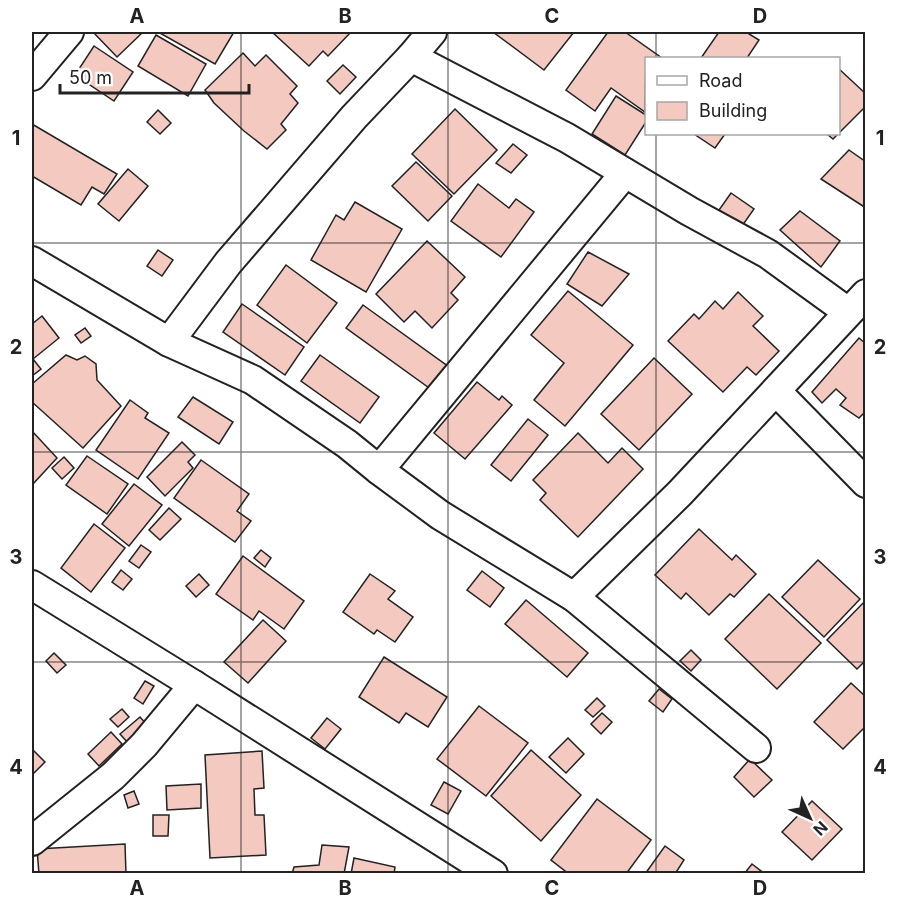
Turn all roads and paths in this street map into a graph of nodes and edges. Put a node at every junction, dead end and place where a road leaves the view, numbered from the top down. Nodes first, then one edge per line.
1 (69, 32) edge
2 (432, 32) edge
3 (411, 57) junction
4 (32, 76) edge
5 (625, 173) junction
6 (32, 261) edge
7 (857, 303) edge
8 (169, 342) junction
9 (776, 391) junction
10 (379, 471) junction
11 (866, 483) edge
12 (32, 585) edge
13 (574, 597) junction
14 (194, 685) junction
15 (756, 748) dead end
16 (32, 841) edge
17 (493, 873) edge

1 - 4 street
2 - 3 street
3 - 5 street
3 - 8 street
5 - 7 street
5 - 10 street
6 - 8 street
7 - 9 street
8 - 10 street
9 - 11 street
9 - 13 street
10 - 13 street
12 - 14 street
13 - 15 street
14 - 16 street
14 - 17 street

